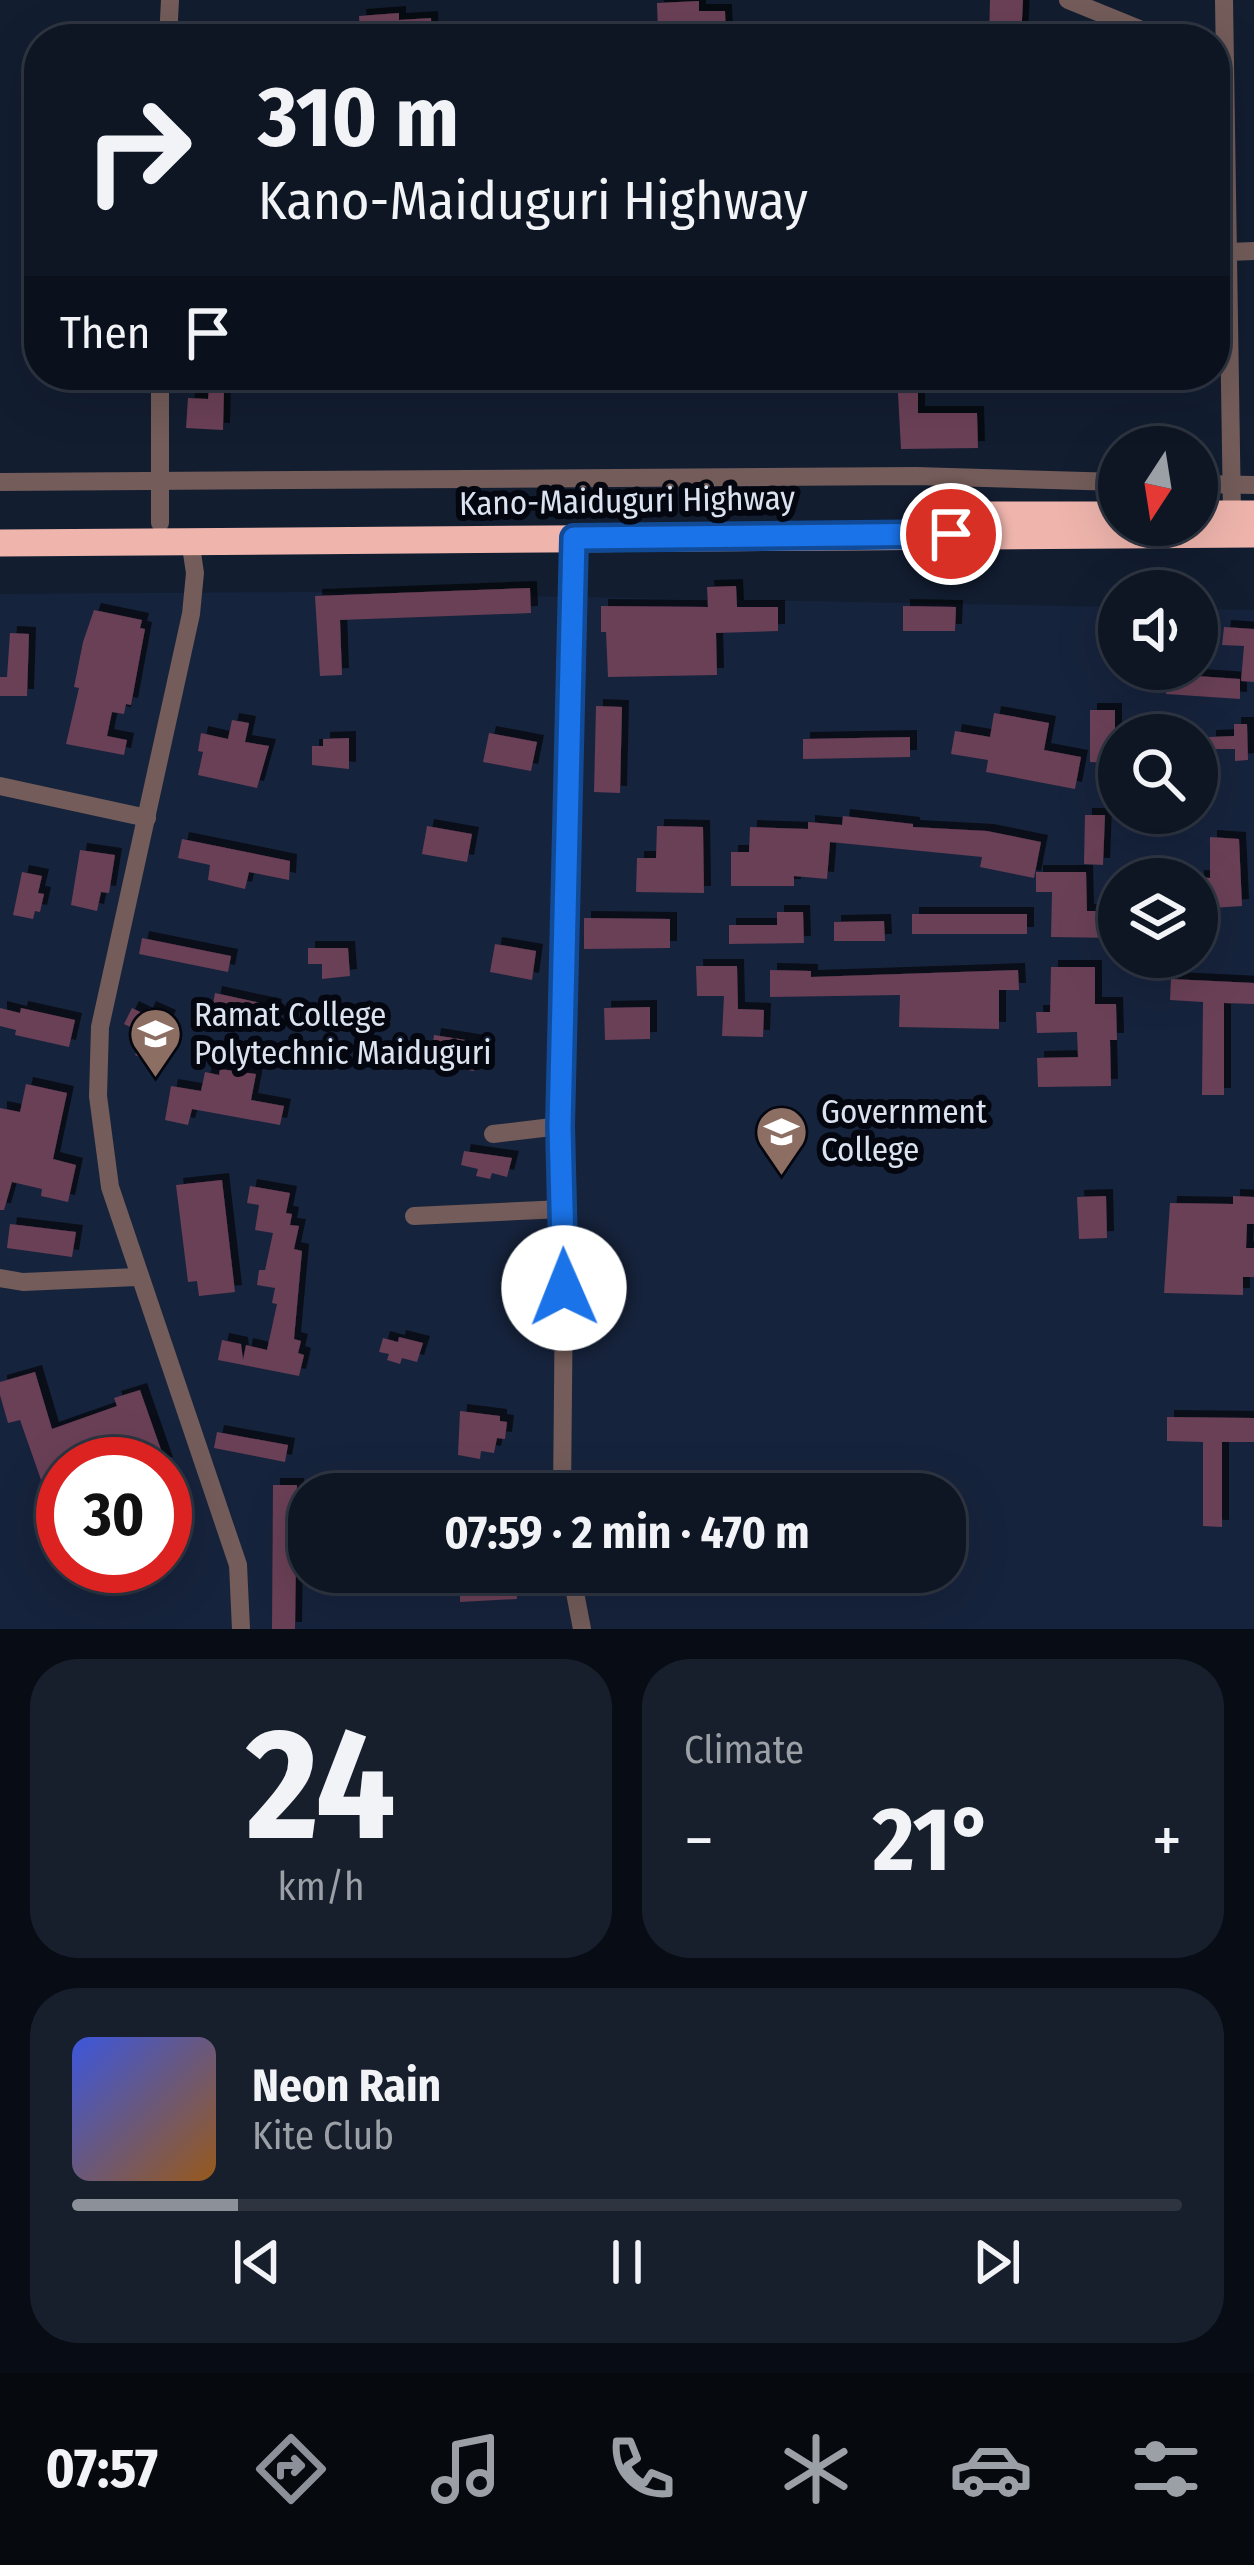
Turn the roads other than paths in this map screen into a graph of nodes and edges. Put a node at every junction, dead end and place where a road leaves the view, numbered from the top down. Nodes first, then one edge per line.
1 (1068, 0) edge
2 (1127, 24) edge
3 (1230, 368) edge
4 (160, 390) edge
5 (158, 480) junction
6 (1098, 481) edge
7 (0, 482) edge
8 (1218, 485) edge
9 (1232, 485) junction
10 (1254, 485) edge
11 (1098, 514) edge
12 (1243, 514) edge
13 (160, 523) junction
14 (0, 525) edge
15 (1254, 534) edge
16 (574, 538) junction
17 (190, 540) junction
18 (0, 543) edge
19 (0, 786) edge
20 (147, 818) junction
21 (560, 1126) junction
22 (493, 1134) dead end
23 (563, 1209) junction
24 (414, 1216) dead end
25 (137, 1277) junction
26 (0, 1278) edge
27 (562, 1473) edge
28 (575, 1593) edge
29 (241, 1629) edge
30 (582, 1629) edge

1 - 2 street
3 - 9 street
4 - 5 street
5 - 6 street
5 - 7 street
5 - 13 street
8 - 9 street
9 - 10 street
9 - 12 street
11 - 13 highway, Kano-Maiduguri Highway
13 - 14 highway, Kano-Maiduguri Highway
15 - 16 highway, Kano-Maiduguri Highway
16 - 17 highway, Kano-Maiduguri Highway
16 - 21 street
17 - 18 highway, Kano-Maiduguri Highway
17 - 20 street
19 - 20 street
20 - 25 street
21 - 22 street
21 - 23 street
23 - 24 street
23 - 27 street
25 - 26 street
25 - 29 street
28 - 30 street

